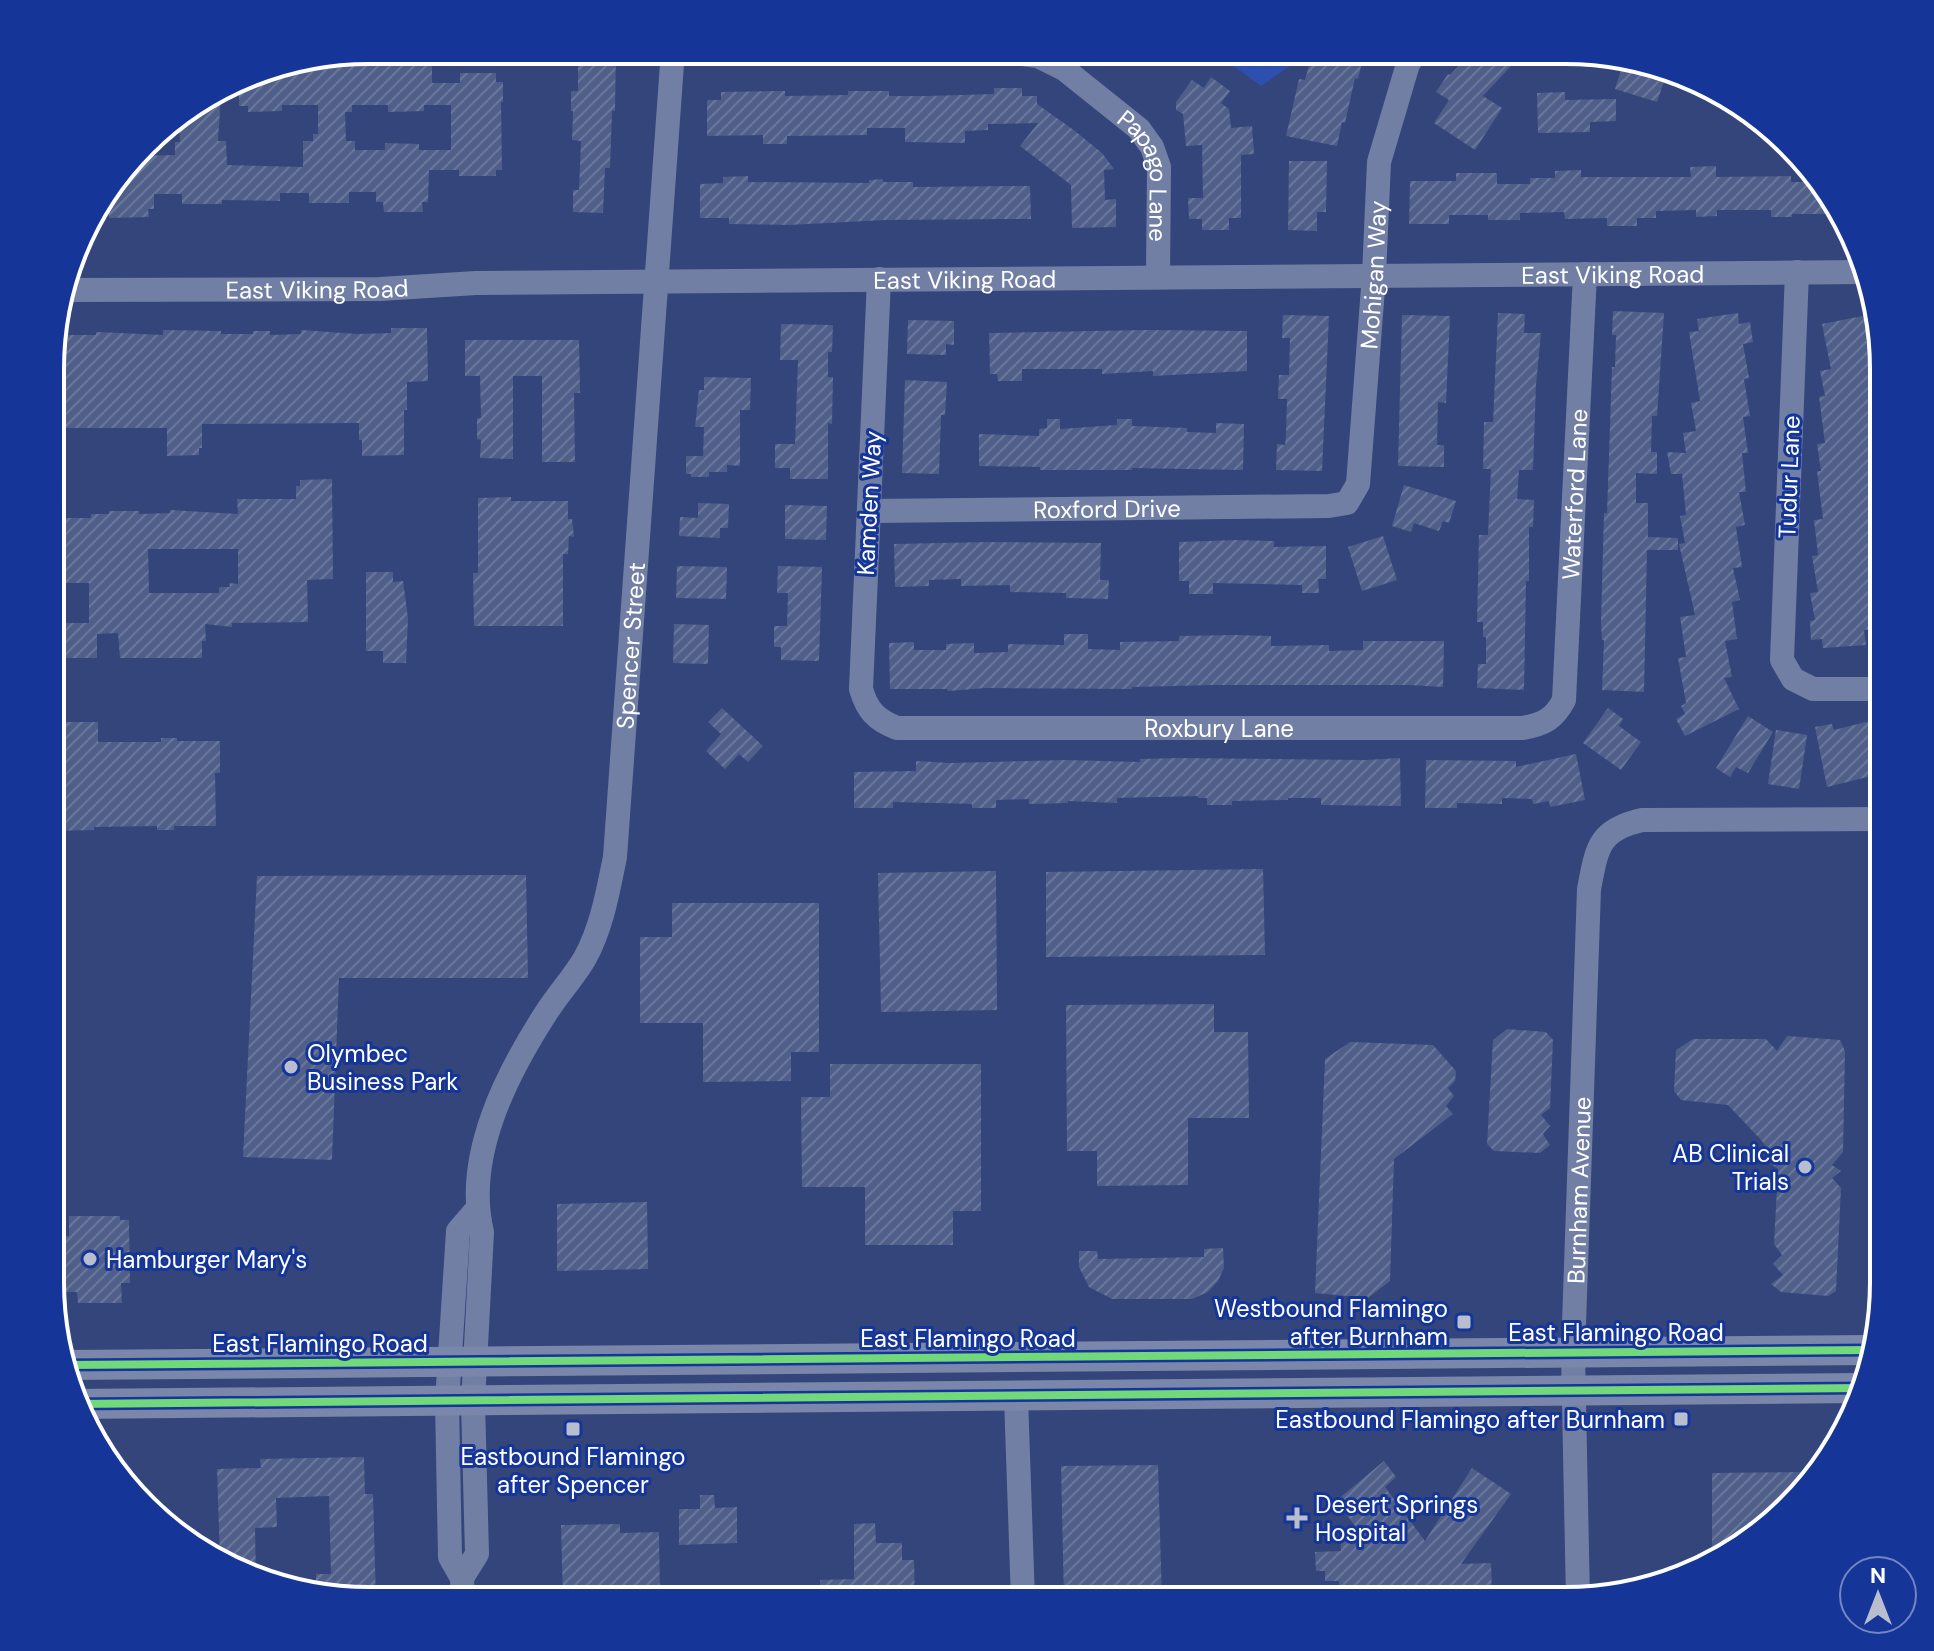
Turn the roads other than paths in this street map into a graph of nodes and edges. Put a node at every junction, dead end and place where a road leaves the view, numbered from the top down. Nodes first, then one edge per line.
1 (672, 64) edge
2 (1054, 64) edge
3 (1408, 64) edge
4 (1797, 272) junction
5 (1854, 272) edge
6 (1585, 274) junction
7 (1374, 275) junction
8 (1158, 277) junction
9 (879, 279) junction
10 (657, 281) junction
11 (74, 290) edge
12 (1347, 503) joint
13 (869, 511) junction
14 (1870, 689) edge
15 (1557, 714) joint
16 (879, 721) joint
17 (1870, 819) edge
18 (1862, 1350) edge
19 (1573, 1353) junction
20 (1047, 1357) junction
21 (1119, 1357) junction
22 (462, 1362) junction
23 (77, 1370) edge
24 (1851, 1388) edge
25 (1573, 1392) junction
26 (1016, 1397) junction
27 (936, 1398) junction
28 (460, 1402) junction
29 (89, 1404) edge
30 (1578, 1586) edge
31 (462, 1587) edge
32 (1023, 1587) edge

1 - 10 street, Spencer Street
2 - 8 street, Papago Lane
3 - 7 street, Mohigan Way
4 - 5 street, East Viking Road
4 - 6 street, East Viking Road
4 - 14 street, Tudur Lane
6 - 7 street, East Viking Road
6 - 15 street, Waterford Lane
7 - 8 street, East Viking Road
7 - 12 street, Mohigan Way
8 - 9 street, East Viking Road
9 - 10 street, East Viking Road
9 - 13 street, Kamden Way
10 - 11 street, East Viking Road
10 - 22 street, Spencer Street
12 - 13 street, Roxford Drive
13 - 16 street, Kamden Way
15 - 16 street, Roxbury Lane
17 - 19 street, Burnham Avenue
18 - 19 main road, East Flamingo Road
19 - 21 main road, East Flamingo Road
19 - 25 street, Burnham Avenue
20 - 21 main road, East Flamingo Road
20 - 22 main road, East Flamingo Road
20 - 27 main road
21 - 26 main road
22 - 23 main road, East Flamingo Road
22 - 28 street, Spencer Street
24 - 25 main road
25 - 26 main road
25 - 30 street, Burnham Avenue
26 - 27 main road
26 - 32 street
27 - 28 main road
28 - 29 main road
28 - 31 street, Spencer Street

